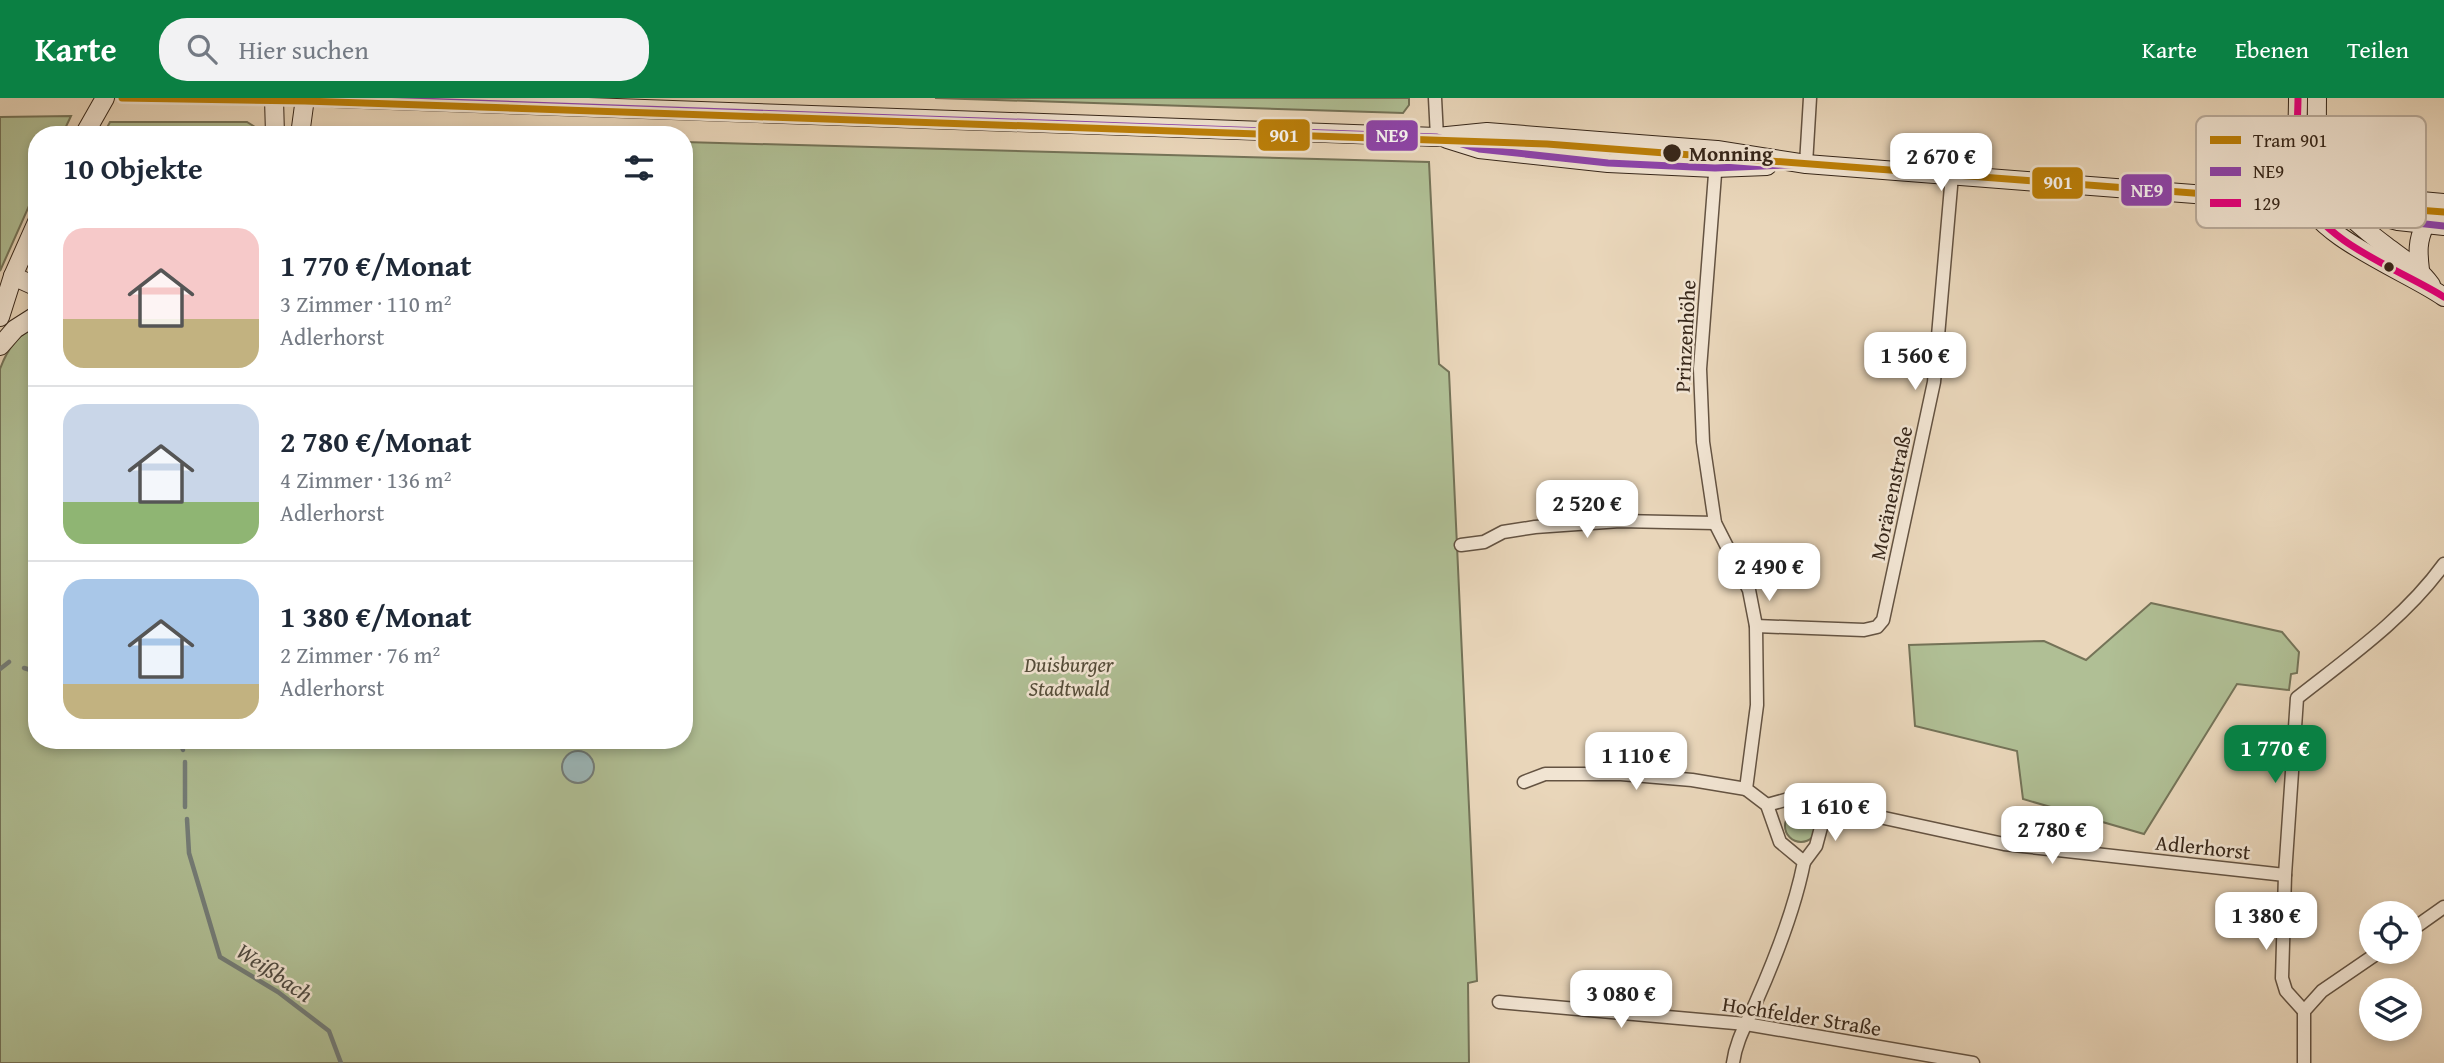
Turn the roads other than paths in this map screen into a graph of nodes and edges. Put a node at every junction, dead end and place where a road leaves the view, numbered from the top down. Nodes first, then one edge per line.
1 (105, 98) edge
2 (274, 98) edge
3 (305, 98) edge
4 (334, 98) edge
5 (1435, 98) edge
6 (1810, 98) edge
7 (2298, 98) edge
8 (2317, 98) edge
9 (2298, 116) edge
10 (2317, 116) edge
11 (89, 126) edge
12 (275, 126) edge
13 (301, 126) edge
14 (1437, 136) junction
15 (1717, 150) junction
16 (1806, 164) junction
17 (1715, 168) junction
18 (1952, 175) junction
19 (2196, 194) edge
20 (2426, 201) edge
21 (2444, 203) edge
22 (2426, 225) edge
23 (2444, 226) edge
24 (2331, 228) edge
25 (2365, 228) edge
26 (2423, 228) edge
27 (28, 263) edge
28 (2420, 270) junction
29 (13, 276) junction
30 (28, 283) edge
31 (2440, 294) edge
32 (0, 317) edge
33 (28, 322) edge
34 (0, 346) edge
35 (1715, 523) junction
36 (1461, 545) dead end
37 (2444, 564) edge
38 (1756, 626) junction
39 (1524, 782) dead end
40 (1746, 789) junction
41 (1767, 805) junction
42 (1828, 805) junction
43 (1804, 862) junction
44 (2285, 875) junction
45 (2444, 907) edge
46 (2422, 923) edge
47 (2361, 964) edge
48 (1499, 1002) dead end
49 (2304, 1011) junction
50 (1746, 1024) junction
51 (1733, 1063) edge
52 (1973, 1063) edge
53 (2304, 1063) edge

1 - 11 main road
2 - 12 main road
3 - 13 main road
4 - 14 main road
5 - 14 street
6 - 16 street
7 - 9 main road
8 - 10 main road
14 - 15 main road
14 - 17 main road
15 - 16 main road
15 - 17 street, Prinzenhöhe
16 - 17 main road
16 - 18 main road
17 - 35 street, Prinzenhöhe
18 - 19 main road
18 - 38 street, Moränenstraße
20 - 21 main road
22 - 23 main road
24 - 31 main road
25 - 28 main road
26 - 28 main road
27 - 29 main road
28 - 31 main road
29 - 30 main road
29 - 32 main road
33 - 34 main road
35 - 36 street
35 - 38 street, Prinzenhöhe
37 - 44 street
38 - 40 street, Prinzenhöhe
39 - 40 street
40 - 41 street
41 - 42 street
41 - 43 street
42 - 43 street
42 - 44 street, Adlerhorst
43 - 50 street
44 - 49 street
45 - 46 street
47 - 49 street
48 - 50 street, Hochfelder Straße
49 - 53 street
50 - 51 street
50 - 52 street, Hochfelder Straße

